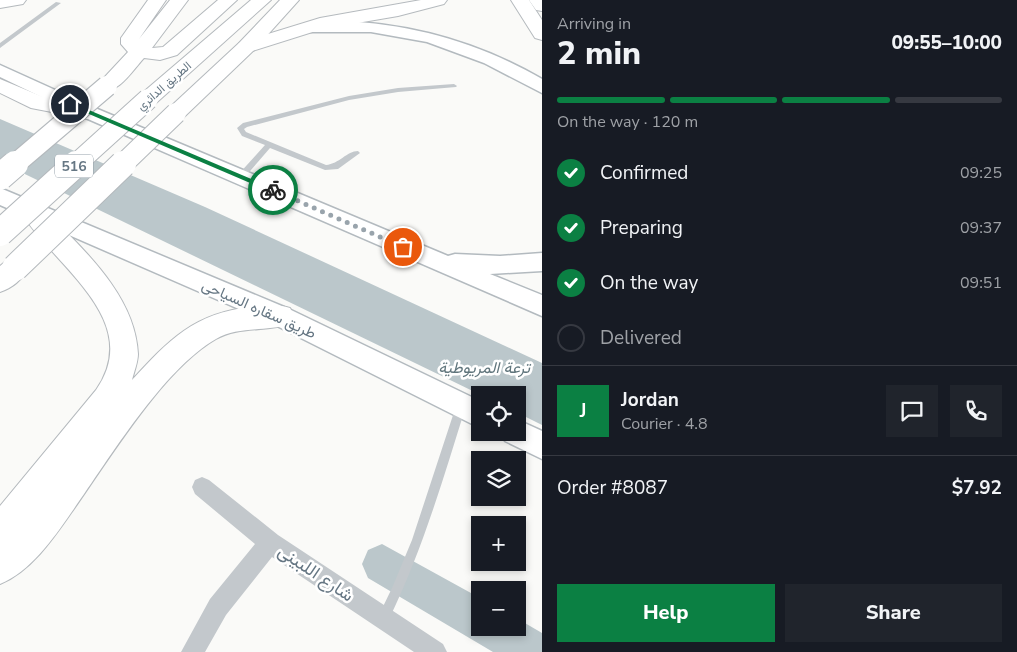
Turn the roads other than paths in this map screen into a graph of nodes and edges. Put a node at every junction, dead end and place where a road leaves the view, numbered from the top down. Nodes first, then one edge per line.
1 (17, 0) edge
2 (157, 0) edge
3 (179, 0) edge
4 (228, 0) edge
5 (262, 0) edge
6 (290, 0) edge
7 (438, 0) edge
8 (520, 0) edge
9 (538, 0) edge
10 (0, 3) edge
11 (58, 3) dead end
12 (542, 6) edge
13 (298, 30) junction
14 (542, 34) edge
15 (0, 46) edge
16 (246, 47) junction
17 (139, 52) junction
18 (0, 70) edge
19 (0, 85) edge
20 (454, 86) dead end
21 (542, 88) edge
22 (88, 112) junction
23 (269, 145) junction
24 (356, 153) dead end
25 (241, 176) junction
26 (0, 177) edge
27 (0, 196) edge
28 (33, 212) junction
29 (0, 233) edge
30 (439, 262) junction
31 (542, 262) edge
32 (7, 275) edge
33 (542, 306) edge
34 (280, 316) junction
35 (471, 411) edge
36 (526, 438) edge
37 (542, 446) edge
38 (202, 487) dead end
39 (0, 532) edge
40 (270, 543) junction
41 (0, 567) edge
42 (388, 610) junction
43 (193, 652) edge
44 (435, 652) edge

1 - 10 main road
2 - 17 main road
3 - 17 main road, 516
4 - 17 main road
5 - 29 main road, الطريق الدائري / 516, bridge
6 - 16 main road
7 - 13 main road
8 - 14 main road
9 - 12 main road
11 - 15 lane
13 - 16 main road
13 - 21 main road
16 - 32 main road, bridge
17 - 26 main road, 516, bridge
18 - 22 main road
19 - 22 main road
20 - 23 lane
22 - 25 main road
23 - 24 lane
23 - 25 lane
25 - 30 main road
27 - 28 main road, طريق سقاره السياحى
28 - 34 main road, طريق سقاره السياحى
28 - 39 main road
30 - 31 main road
30 - 33 main road
34 - 35 main road, طريق سقاره السياحى
34 - 41 main road
35 - 42 lane
36 - 37 main road
38 - 40 street, شارع اللبينى
40 - 42 street, شارع اللبينى
40 - 43 street
42 - 44 street, شارع اللبينى

